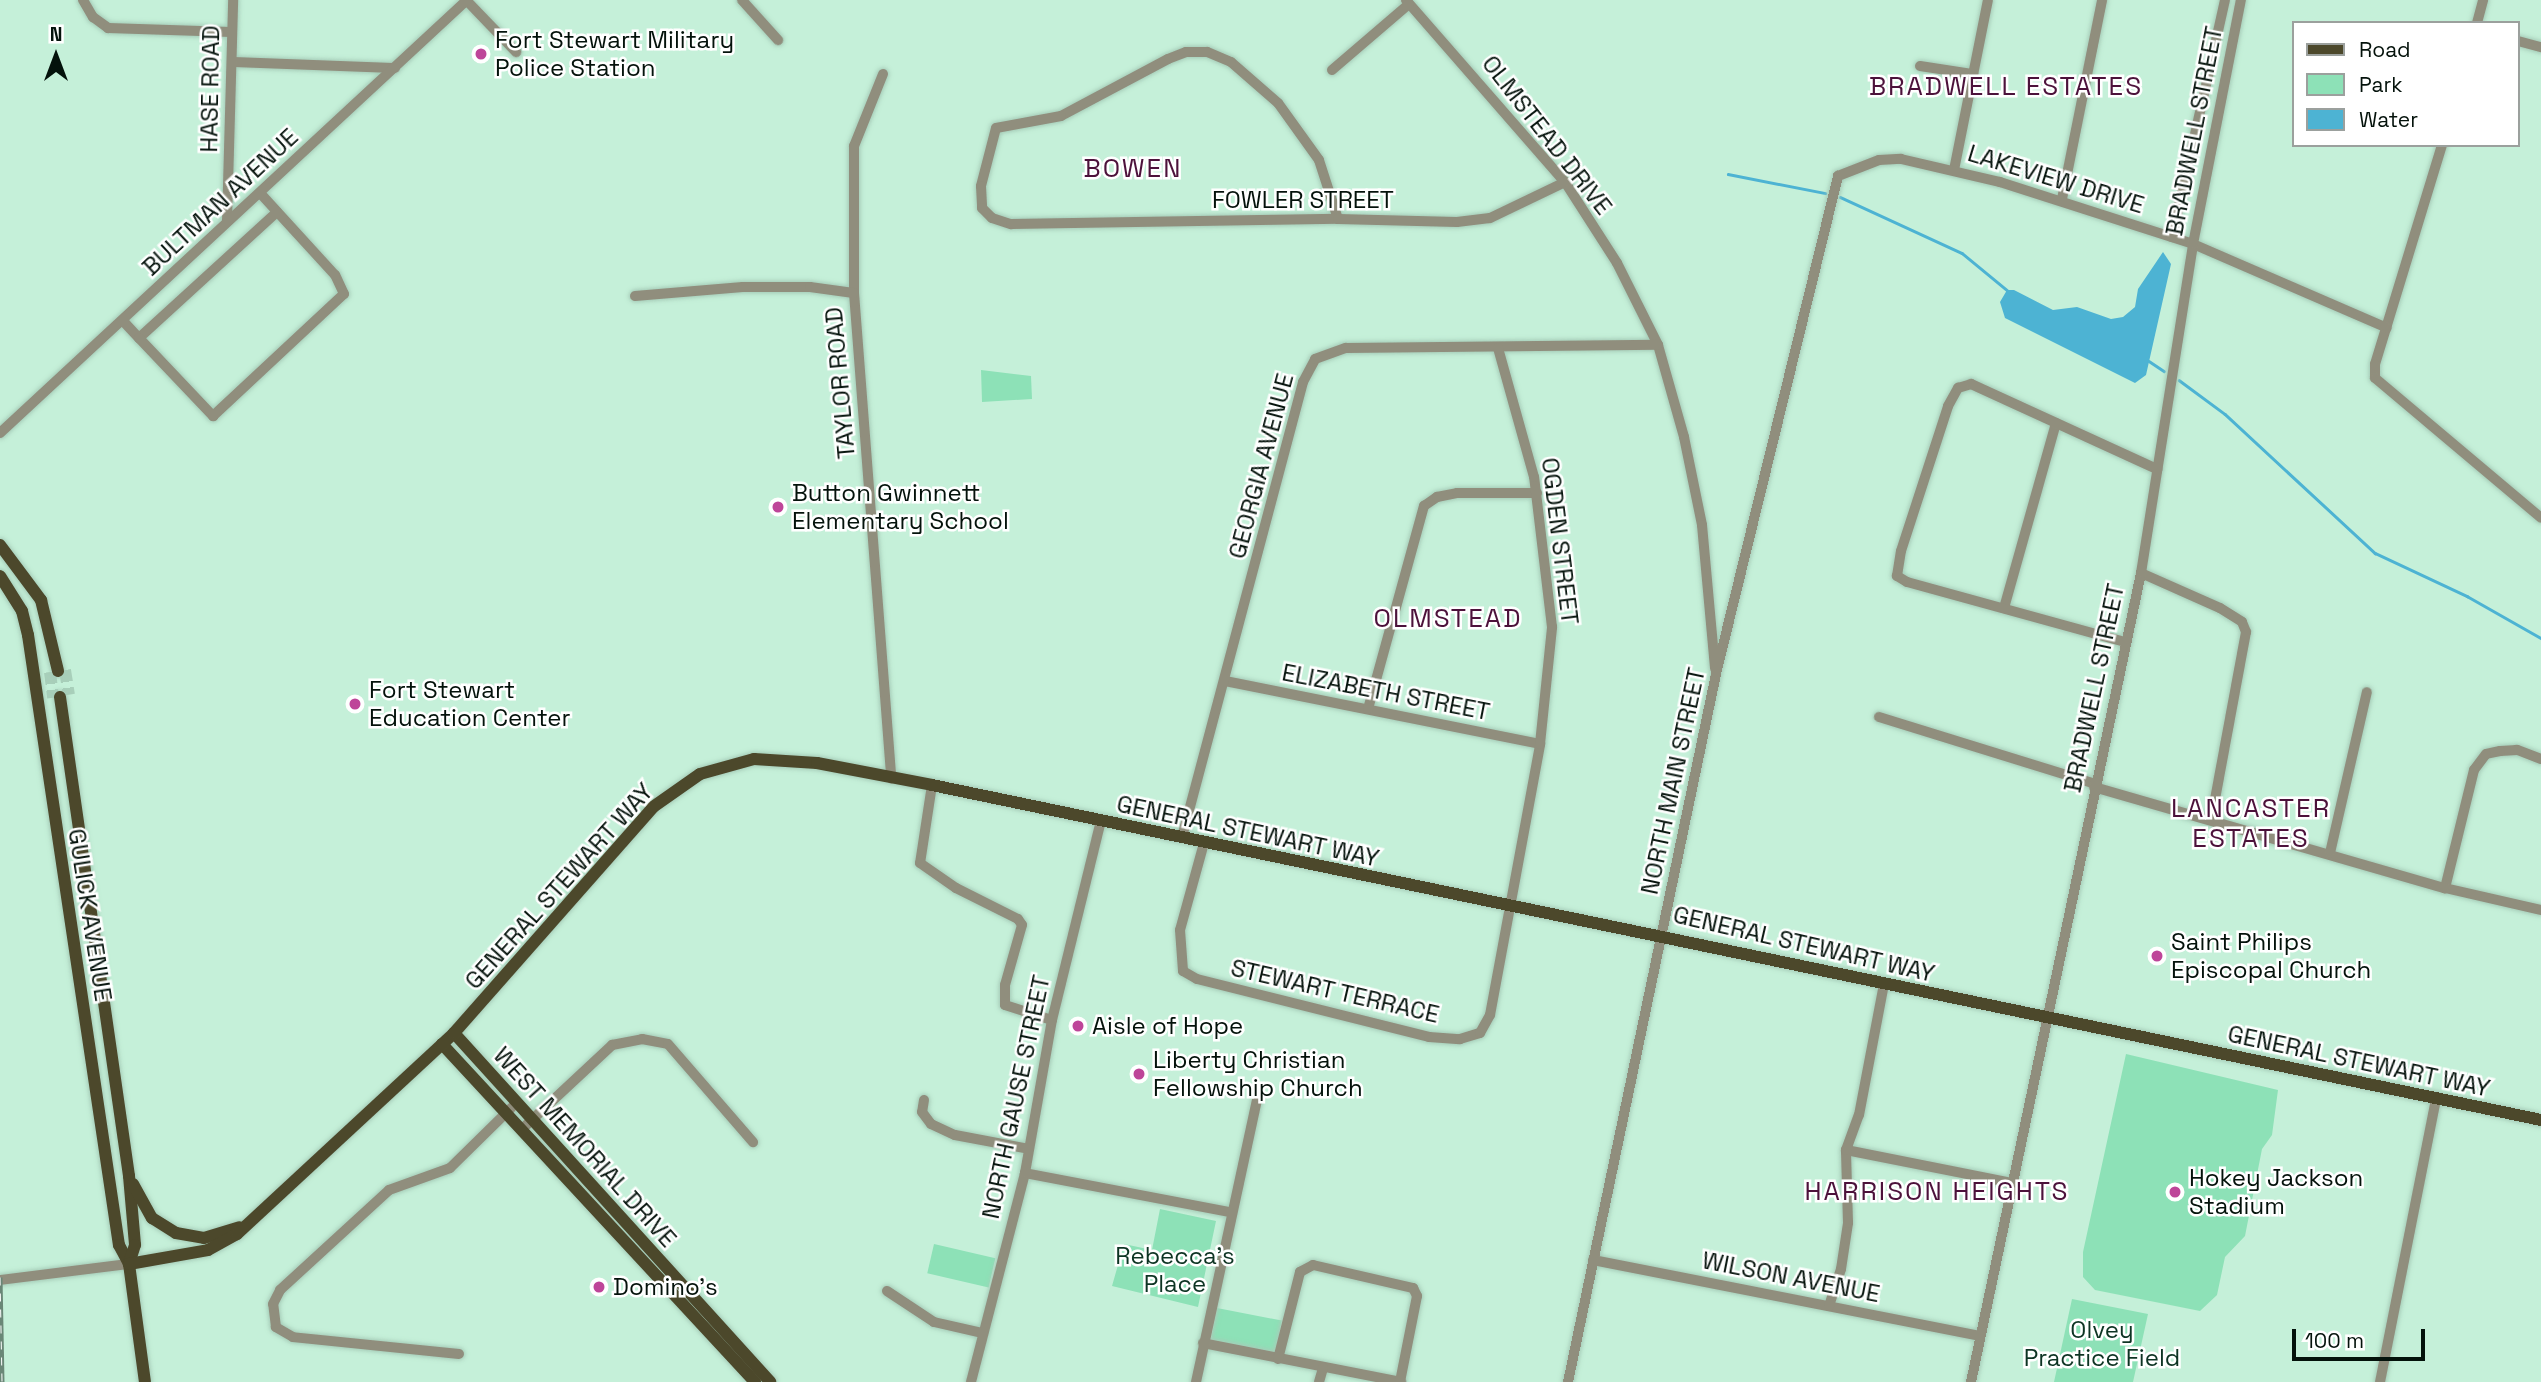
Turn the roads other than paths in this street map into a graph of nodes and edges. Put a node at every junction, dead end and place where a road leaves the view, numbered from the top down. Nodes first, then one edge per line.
1 (83, 0) edge
2 (233, 0) edge
3 (467, 0) edge
4 (742, 0) edge
5 (1987, 0) edge
6 (2102, 0) edge
7 (2225, 0) edge
8 (2241, 0) edge
9 (2483, 0) edge
10 (1408, 2) edge
11 (2478, 21) edge
12 (231, 32) junction
13 (778, 40) dead end
14 (2520, 42) edge
15 (2541, 47) edge
16 (516, 52) dead end
17 (232, 62) junction
18 (1920, 66) dead end
19 (395, 68) junction
20 (1332, 69) dead end
21 (883, 74) dead end
22 (1973, 74) junction
23 (2441, 147) edge
24 (1954, 170) junction
25 (1565, 183) junction
26 (1834, 191) joint
27 (260, 193) junction
28 (2062, 200) junction
29 (277, 212) junction
30 (1338, 219) junction
31 (227, 221) junction
32 (2172, 237) junction
33 (2193, 244) junction
34 (854, 293) junction
35 (635, 296) dead end
36 (124, 322) junction
37 (2387, 328) junction
38 (139, 338) junction
39 (1657, 345) junction
40 (1498, 348) junction
41 (2056, 423) junction
42 (0, 433) edge
43 (2157, 469) junction
44 (1536, 493) junction
45 (2540, 513) edge
46 (0, 545) edge
47 (2141, 573) junction
48 (0, 576) edge
49 (2004, 608) junction
50 (2124, 642) junction
51 (57, 668) tunnel mouth
52 (1716, 674) junction
53 (1225, 681) junction
54 (2367, 692) dead end
55 (61, 696) tunnel mouth
56 (1368, 709) junction
57 (1879, 717) dead end
58 (1540, 744) junction
59 (2541, 759) edge
60 (891, 779) junction
61 (932, 785) junction
62 (2095, 786) junction
63 (2211, 820) junction
64 (1101, 821) junction
65 (1182, 837) junction
66 (1204, 843) junction
67 (2330, 853) junction
68 (2445, 888) junction
69 (1511, 908) junction
70 (2541, 910) edge
71 (1662, 934) junction
72 (1884, 984) junction
73 (2047, 1018) junction
74 (1052, 1020) junction
75 (454, 1033) junction
76 (110, 1042) junction
77 (442, 1044) junction
78 (89, 1045) junction
79 (2436, 1098) junction
80 (924, 1100) dead end
81 (1257, 1100) dead end
82 (510, 1109) junction
83 (2541, 1120) edge
84 (532, 1121) junction
85 (521, 1130) junction
86 (753, 1142) dead end
87 (1028, 1149) junction
88 (1846, 1150) junction
89 (1025, 1173) junction
90 (129, 1176) junction
91 (2012, 1183) junction
92 (1230, 1212) junction
93 (252, 1221) junction
94 (1593, 1260) junction
95 (129, 1264) junction
96 (0, 1280) edge
97 (887, 1291) dead end
98 (1829, 1306) junction
99 (982, 1333) junction
100 (1980, 1336) junction
101 (1203, 1343) junction
102 (459, 1354) dead end
103 (1278, 1359) junction
104 (1322, 1368) junction
105 (145, 1382) edge
106 (755, 1382) edge
107 (771, 1382) edge
108 (971, 1382) edge
109 (1196, 1382) edge
110 (1319, 1382) edge
111 (1400, 1382) edge
112 (1568, 1382) edge
113 (1971, 1382) edge
114 (2380, 1382) edge

1 - 12 street
2 - 12 street, HASE ROAD
3 - 16 street
3 - 19 street, BULTMAN AVENUE
4 - 13 street
5 - 22 street
6 - 28 street
7 - 32 street, BRADWELL STREET
8 - 33 street, BRADWELL STREET
9 - 11 street
10 - 20 street
10 - 25 street, OLMSTEAD DRIVE
12 - 17 street, HASE ROAD
14 - 15 street
17 - 19 street
17 - 31 street, HASE ROAD
18 - 22 street
19 - 27 street, BULTMAN AVENUE
21 - 34 street, TAYLOR ROAD
22 - 24 street
23 - 37 street
24 - 26 street, LAKEVIEW DRIVE
24 - 28 street, LAKEVIEW DRIVE
25 - 30 street, FOWLER STREET
25 - 39 street, OLMSTEAD DRIVE
26 - 52 street, NORTH MAIN STREET
27 - 29 street
27 - 31 street, BULTMAN AVENUE
28 - 32 street, LAKEVIEW DRIVE
29 - 38 street
29 - 38 street
30 - 30 street, FOWLER STREET
31 - 36 street, BULTMAN AVENUE
32 - 33 street, LAKEVIEW DRIVE
33 - 37 street, LAKEVIEW DRIVE
33 - 43 street, BRADWELL STREET
34 - 35 street
34 - 60 street, TAYLOR ROAD
36 - 38 street
36 - 42 street, BULTMAN AVENUE
37 - 45 street
39 - 40 street, GEORGIA AVENUE
39 - 52 street, OLMSTEAD DRIVE
40 - 44 street, OGDEN STREET
40 - 53 street, GEORGIA AVENUE
41 - 43 street
41 - 49 street
41 - 49 street
43 - 47 street, BRADWELL STREET
44 - 56 street
44 - 58 street, OGDEN STREET
46 - 51 main road
47 - 50 street, BRADWELL STREET
47 - 63 street
48 - 78 main road, GULICK AVENUE
49 - 50 street
50 - 62 street, BRADWELL STREET
52 - 71 street, NORTH MAIN STREET
53 - 56 street, ELIZABETH STREET
53 - 65 street, GEORGIA AVENUE
54 - 67 street
55 - 76 main road
56 - 58 street, ELIZABETH STREET
57 - 62 street
58 - 69 street, OGDEN STREET
59 - 68 street
60 - 61 main road, GENERAL STEWART WAY
60 - 75 main road, GENERAL STEWART WAY
61 - 64 main road, GENERAL STEWART WAY
61 - 74 street
62 - 63 street
62 - 73 street, BRADWELL STREET
63 - 67 street
64 - 65 main road, GENERAL STEWART WAY
64 - 74 street, NORTH GAUSE STREET
65 - 66 main road, GENERAL STEWART WAY
66 - 69 main road, GENERAL STEWART WAY
66 - 69 street, STEWART TERRACE
67 - 68 street
68 - 70 street
69 - 71 main road, GENERAL STEWART WAY
71 - 72 main road, GENERAL STEWART WAY
71 - 94 street, NORTH MAIN STREET
72 - 73 main road, GENERAL STEWART WAY
72 - 88 street
73 - 79 main road, GENERAL STEWART WAY
73 - 91 street, BRADWELL STREET
74 - 87 street, NORTH GAUSE STREET
75 - 77 main road, GENERAL STEWART WAY
75 - 82 main road, WEST MEMORIAL DRIVE
76 - 78 main road
76 - 90 main road
77 - 82 main road, WEST MEMORIAL DRIVE
77 - 93 main road, GENERAL STEWART WAY
78 - 95 main road, GULICK AVENUE
79 - 83 main road, GENERAL STEWART WAY
79 - 114 street
80 - 87 street
81 - 92 street
82 - 84 main road, WEST MEMORIAL DRIVE
82 - 85 main road, WEST MEMORIAL DRIVE
82 - 102 street
84 - 85 street
84 - 86 street
84 - 107 main road, WEST MEMORIAL DRIVE
85 - 106 main road, WEST MEMORIAL DRIVE
87 - 89 street, NORTH GAUSE STREET
88 - 91 street
88 - 98 street
89 - 92 street
89 - 99 street, NORTH GAUSE STREET
90 - 93 main road
90 - 95 main road
91 - 100 street, BRADWELL STREET
92 - 101 street
93 - 95 main road, GENERAL STEWART WAY
94 - 98 street, WILSON AVENUE
94 - 112 street, NORTH MAIN STREET
95 - 96 street
95 - 105 main road
97 - 99 street
98 - 100 street, WILSON AVENUE
99 - 108 street, NORTH GAUSE STREET
100 - 113 street, BRADWELL STREET
101 - 103 street
101 - 109 street
103 - 104 street
103 - 111 street
104 - 110 street
104 - 111 street

